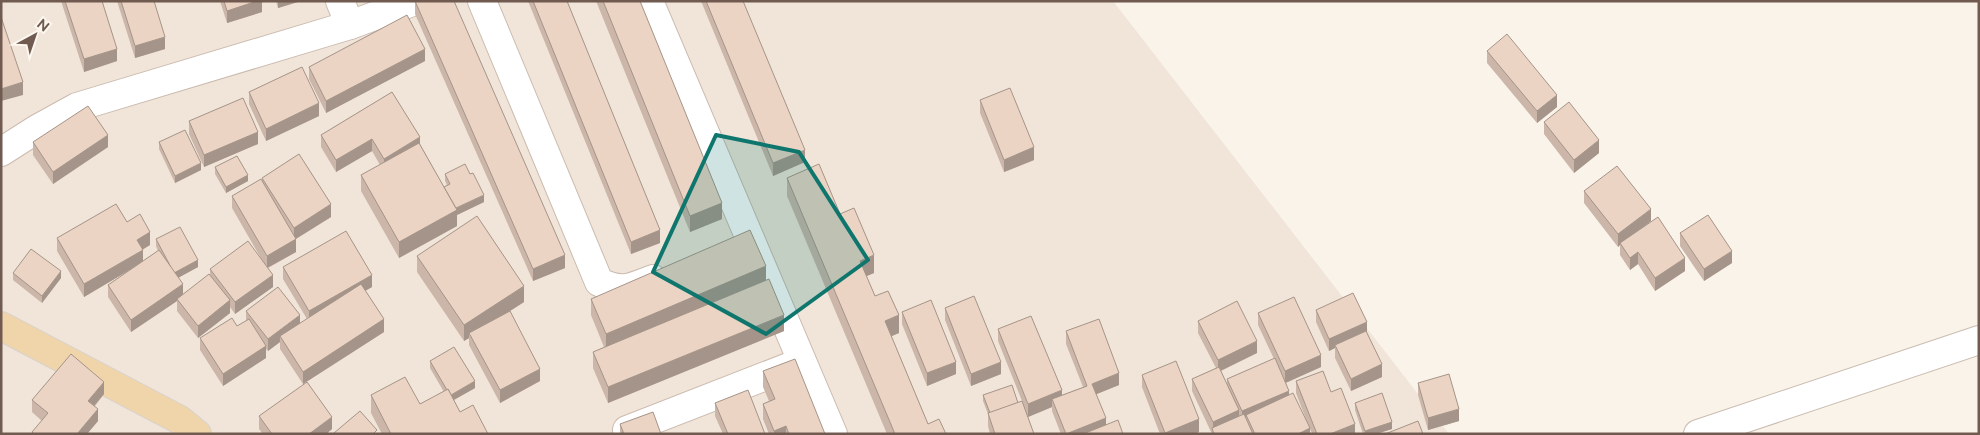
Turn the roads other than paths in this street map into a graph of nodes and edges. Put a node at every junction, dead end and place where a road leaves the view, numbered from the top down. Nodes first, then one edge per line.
1 (415, 1) edge
2 (482, 1) edge
3 (650, 1) edge
4 (345, 13) edge
5 (1, 152) edge
6 (751, 239) junction
7 (724, 250) edge
8 (680, 268) edge
9 (1, 326) edge
10 (1979, 340) edge
11 (802, 362) junction
12 (627, 430) edge
13 (197, 434) edge
14 (833, 434) edge
15 (1698, 434) edge

1 - 4 street
2 - 8 street
3 - 6 street
4 - 5 street
6 - 7 street
6 - 11 street
9 - 13 main road
10 - 15 street
11 - 12 street
11 - 14 street

